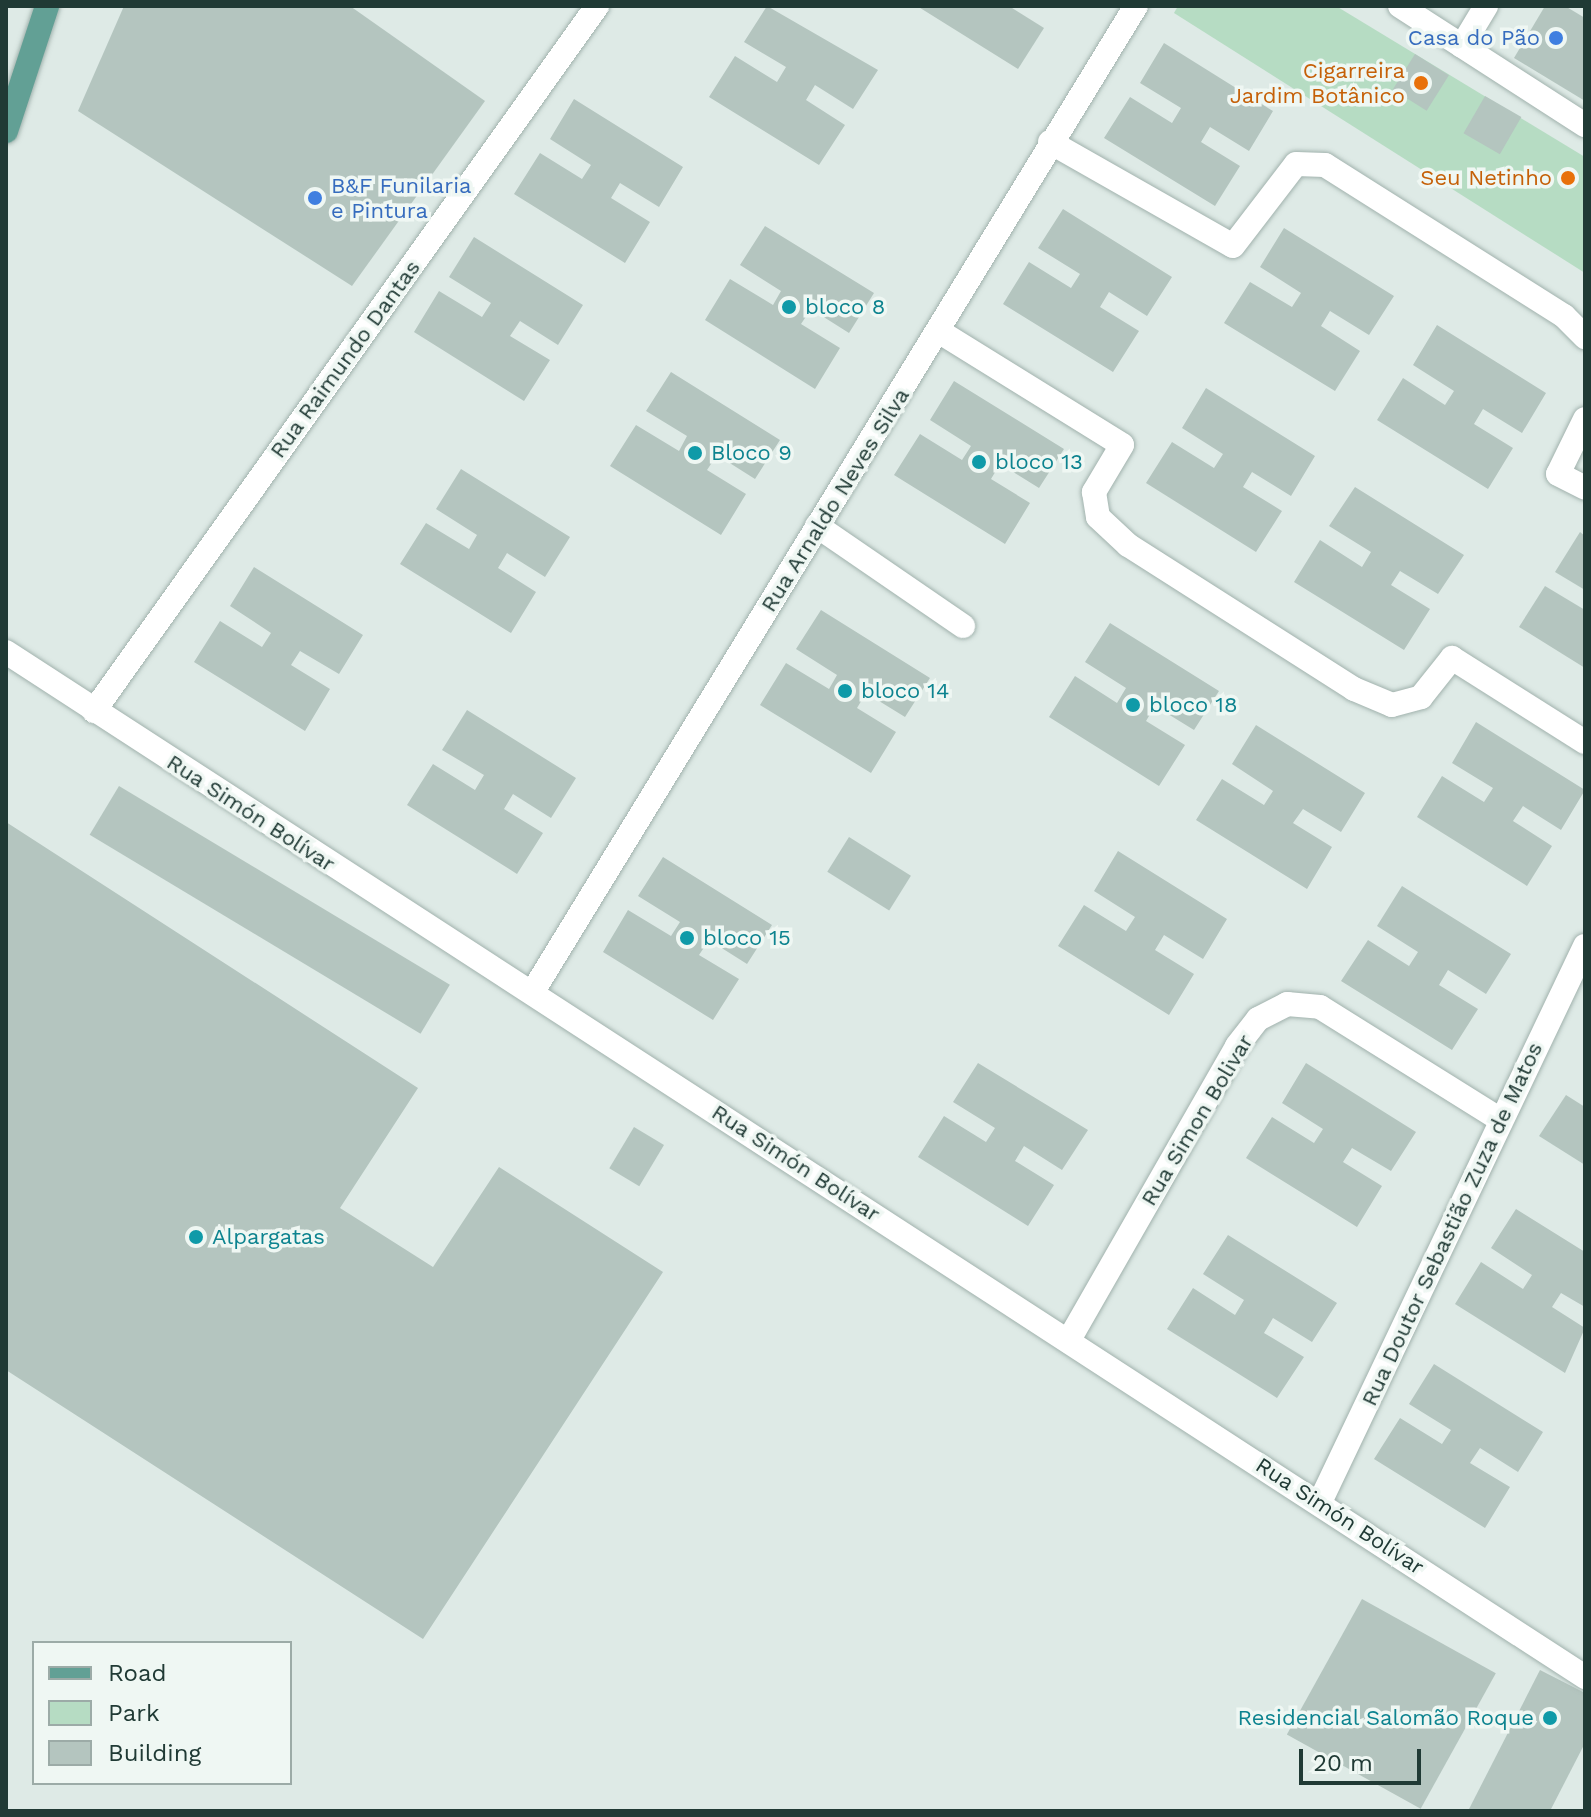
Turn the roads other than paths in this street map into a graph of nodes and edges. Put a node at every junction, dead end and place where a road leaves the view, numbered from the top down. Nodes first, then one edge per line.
1 (597, 6) edge
2 (1136, 6) edge
3 (1400, 6) edge
4 (1486, 6) edge
5 (46, 8) edge
6 (1462, 46) junction
7 (6, 86) edge
8 (1585, 125) edge
9 (6, 131) edge
10 (1050, 142) junction
11 (940, 332) junction
12 (1585, 337) edge
13 (1585, 419) edge
14 (1585, 488) edge
15 (817, 526) junction
16 (963, 626) dead end
17 (6, 652) edge
18 (94, 711) junction
19 (1585, 742) edge
20 (1585, 946) edge
21 (532, 993) junction
22 (1501, 1120) junction
23 (1070, 1338) junction
24 (1320, 1502) junction
25 (1585, 1677) edge

1 - 18 street, Rua Raimundo Dantas
2 - 10 street, Rua Arnaldo Neves Silva
3 - 6 street
4 - 6 street
5 - 7 main road
5 - 9 main road
6 - 8 street
10 - 11 street, Rua Arnaldo Neves Silva
10 - 12 street
11 - 15 street, Rua Arnaldo Neves Silva
11 - 19 street
13 - 14 street
15 - 16 street
15 - 21 street, Rua Arnaldo Neves Silva
17 - 18 street, Rua Simón Bolívar
18 - 21 street, Rua Simón Bolívar
20 - 22 street, Rua Doutor Sebastião Zuza de Matos
21 - 23 street, Rua Simón Bolívar
22 - 23 street, Rua Simon Bolivar
22 - 24 street, Rua Doutor Sebastião Zuza de Matos
23 - 24 street, Rua Simón Bolívar
24 - 25 street, Rua Simón Bolívar

